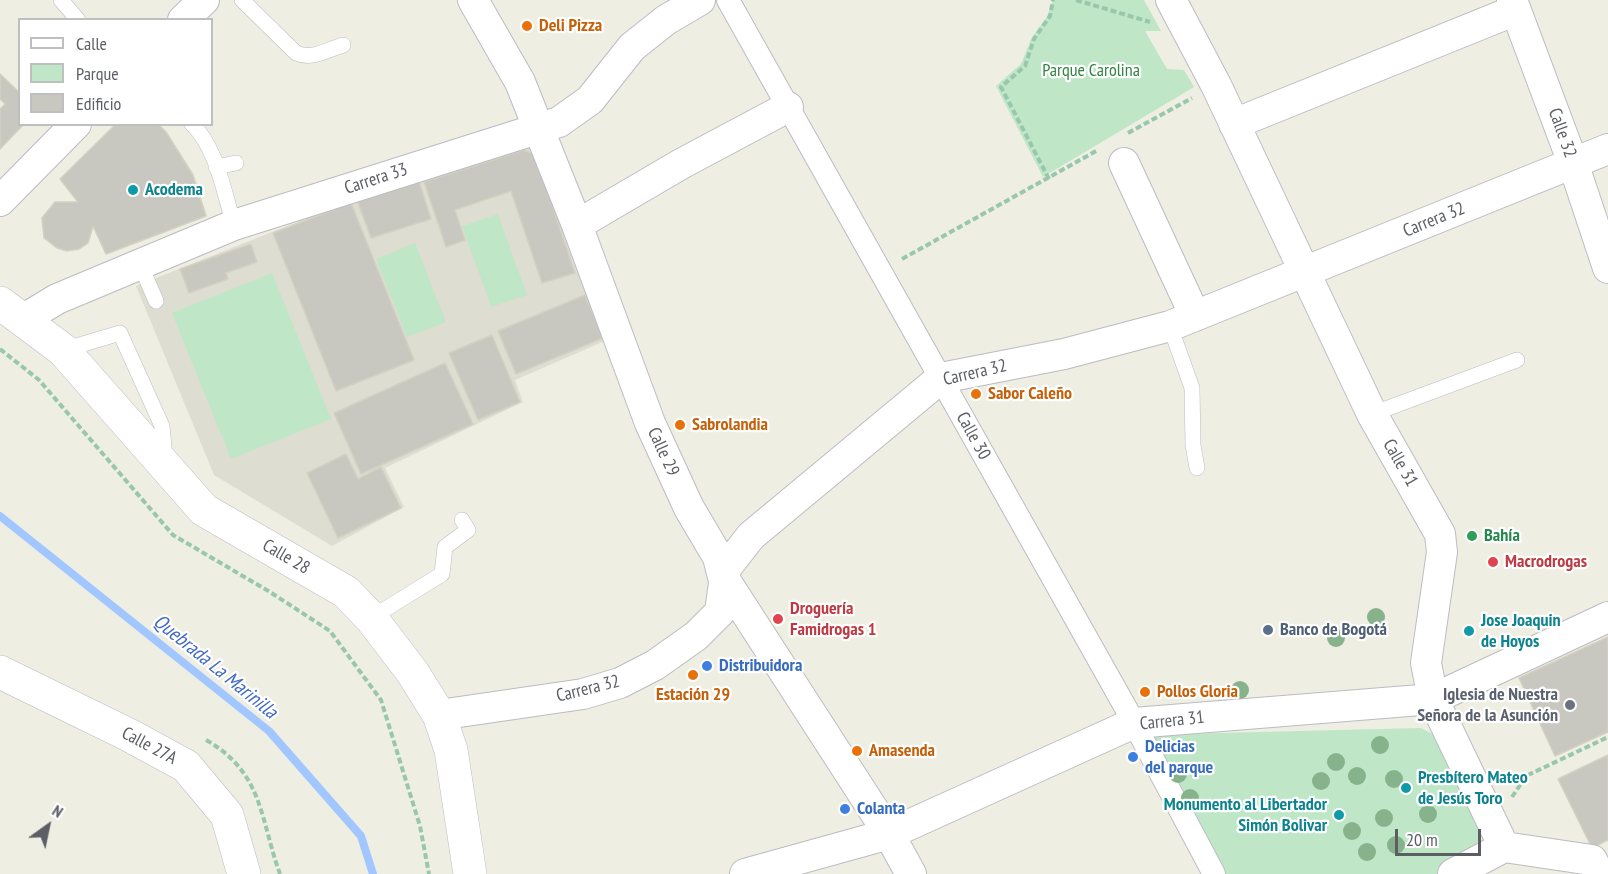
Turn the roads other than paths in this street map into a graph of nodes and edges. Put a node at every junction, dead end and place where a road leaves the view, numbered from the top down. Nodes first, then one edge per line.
1 (61, 0) edge
2 (204, 0) edge
3 (242, 0) edge
4 (473, 0) edge
5 (700, 0) edge
6 (728, 0) edge
7 (1171, 0) edge
8 (1514, 5) edge
9 (76, 18) edge
10 (185, 18) edge
11 (343, 45) dead end
12 (788, 107) junction
13 (1233, 124) junction
14 (74, 126) edge
15 (194, 126) edge
16 (538, 129) junction
17 (1117, 149) road end
18 (1608, 149) edge
19 (236, 163) dead end
20 (1573, 163) junction
21 (216, 167) junction
22 (0, 201) edge
23 (234, 225) junction
24 (577, 225) junction
25 (140, 264) junction
26 (1608, 268) edge
27 (1305, 273) junction
28 (156, 300) dead end
29 (12, 311) edge
30 (1182, 321) junction
31 (63, 350) junction
32 (1517, 360) dead end
33 (940, 378) junction
34 (1372, 414) junction
35 (165, 465) junction
36 (1197, 468) dead end
37 (462, 520) dead end
38 (723, 578) junction
39 (1608, 617) edge
40 (371, 618) junction
41 (0, 672) edge
42 (1433, 699) junction
43 (439, 715) junction
44 (1134, 723) junction
45 (889, 834) junction
46 (1504, 847) junction
47 (1600, 862) edge
48 (244, 874) edge
49 (470, 874) edge
50 (745, 874) edge
51 (910, 874) edge
52 (1214, 874) edge
53 (1453, 874) edge

1 - 9 lane
2 - 10 street
3 - 11 lane
4 - 16 street, Calle 29
5 - 16 street, Carrera 33
6 - 12 street, Calle 30
7 - 13 street, Calle 31
8 - 13 street
8 - 20 street, Calle 32
12 - 24 street
12 - 33 street, Calle 30
13 - 27 street, Calle 31
14 - 22 street
15 - 21 lane
16 - 23 street, Carrera 33
16 - 24 street, Calle 29
17 - 30 street
18 - 20 street, Carrera 32
19 - 21 lane
20 - 26 street, Calle 32
20 - 27 street, Carrera 32
21 - 23 lane
23 - 25 street, Carrera 33
24 - 38 street, Calle 29
25 - 28 lane
25 - 29 street, Carrera 33
27 - 30 street, Carrera 32
27 - 34 street, Calle 31
29 - 31 main road, Calle 28
30 - 33 street, Carrera 32
30 - 36 lane
31 - 35 main road, Calle 28
31 - 35 lane
32 - 34 lane
33 - 38 street, Carrera 32
33 - 44 street, Calle 30
34 - 42 street, Calle 31
35 - 40 main road, Calle 28
37 - 40 lane
38 - 43 street, Carrera 32
38 - 45 street, Calle 29
39 - 42 street, Carrera 31
40 - 43 main road, Calle 28
41 - 48 main road, Calle 27A
42 - 44 street, Carrera 31
42 - 46 street, Calle 31
43 - 49 main road, Calle 28
44 - 45 street, Carrera 31
44 - 52 street, Calle 30
45 - 50 street, Carrera 31
45 - 51 street, Calle 29
46 - 47 street
46 - 53 street

